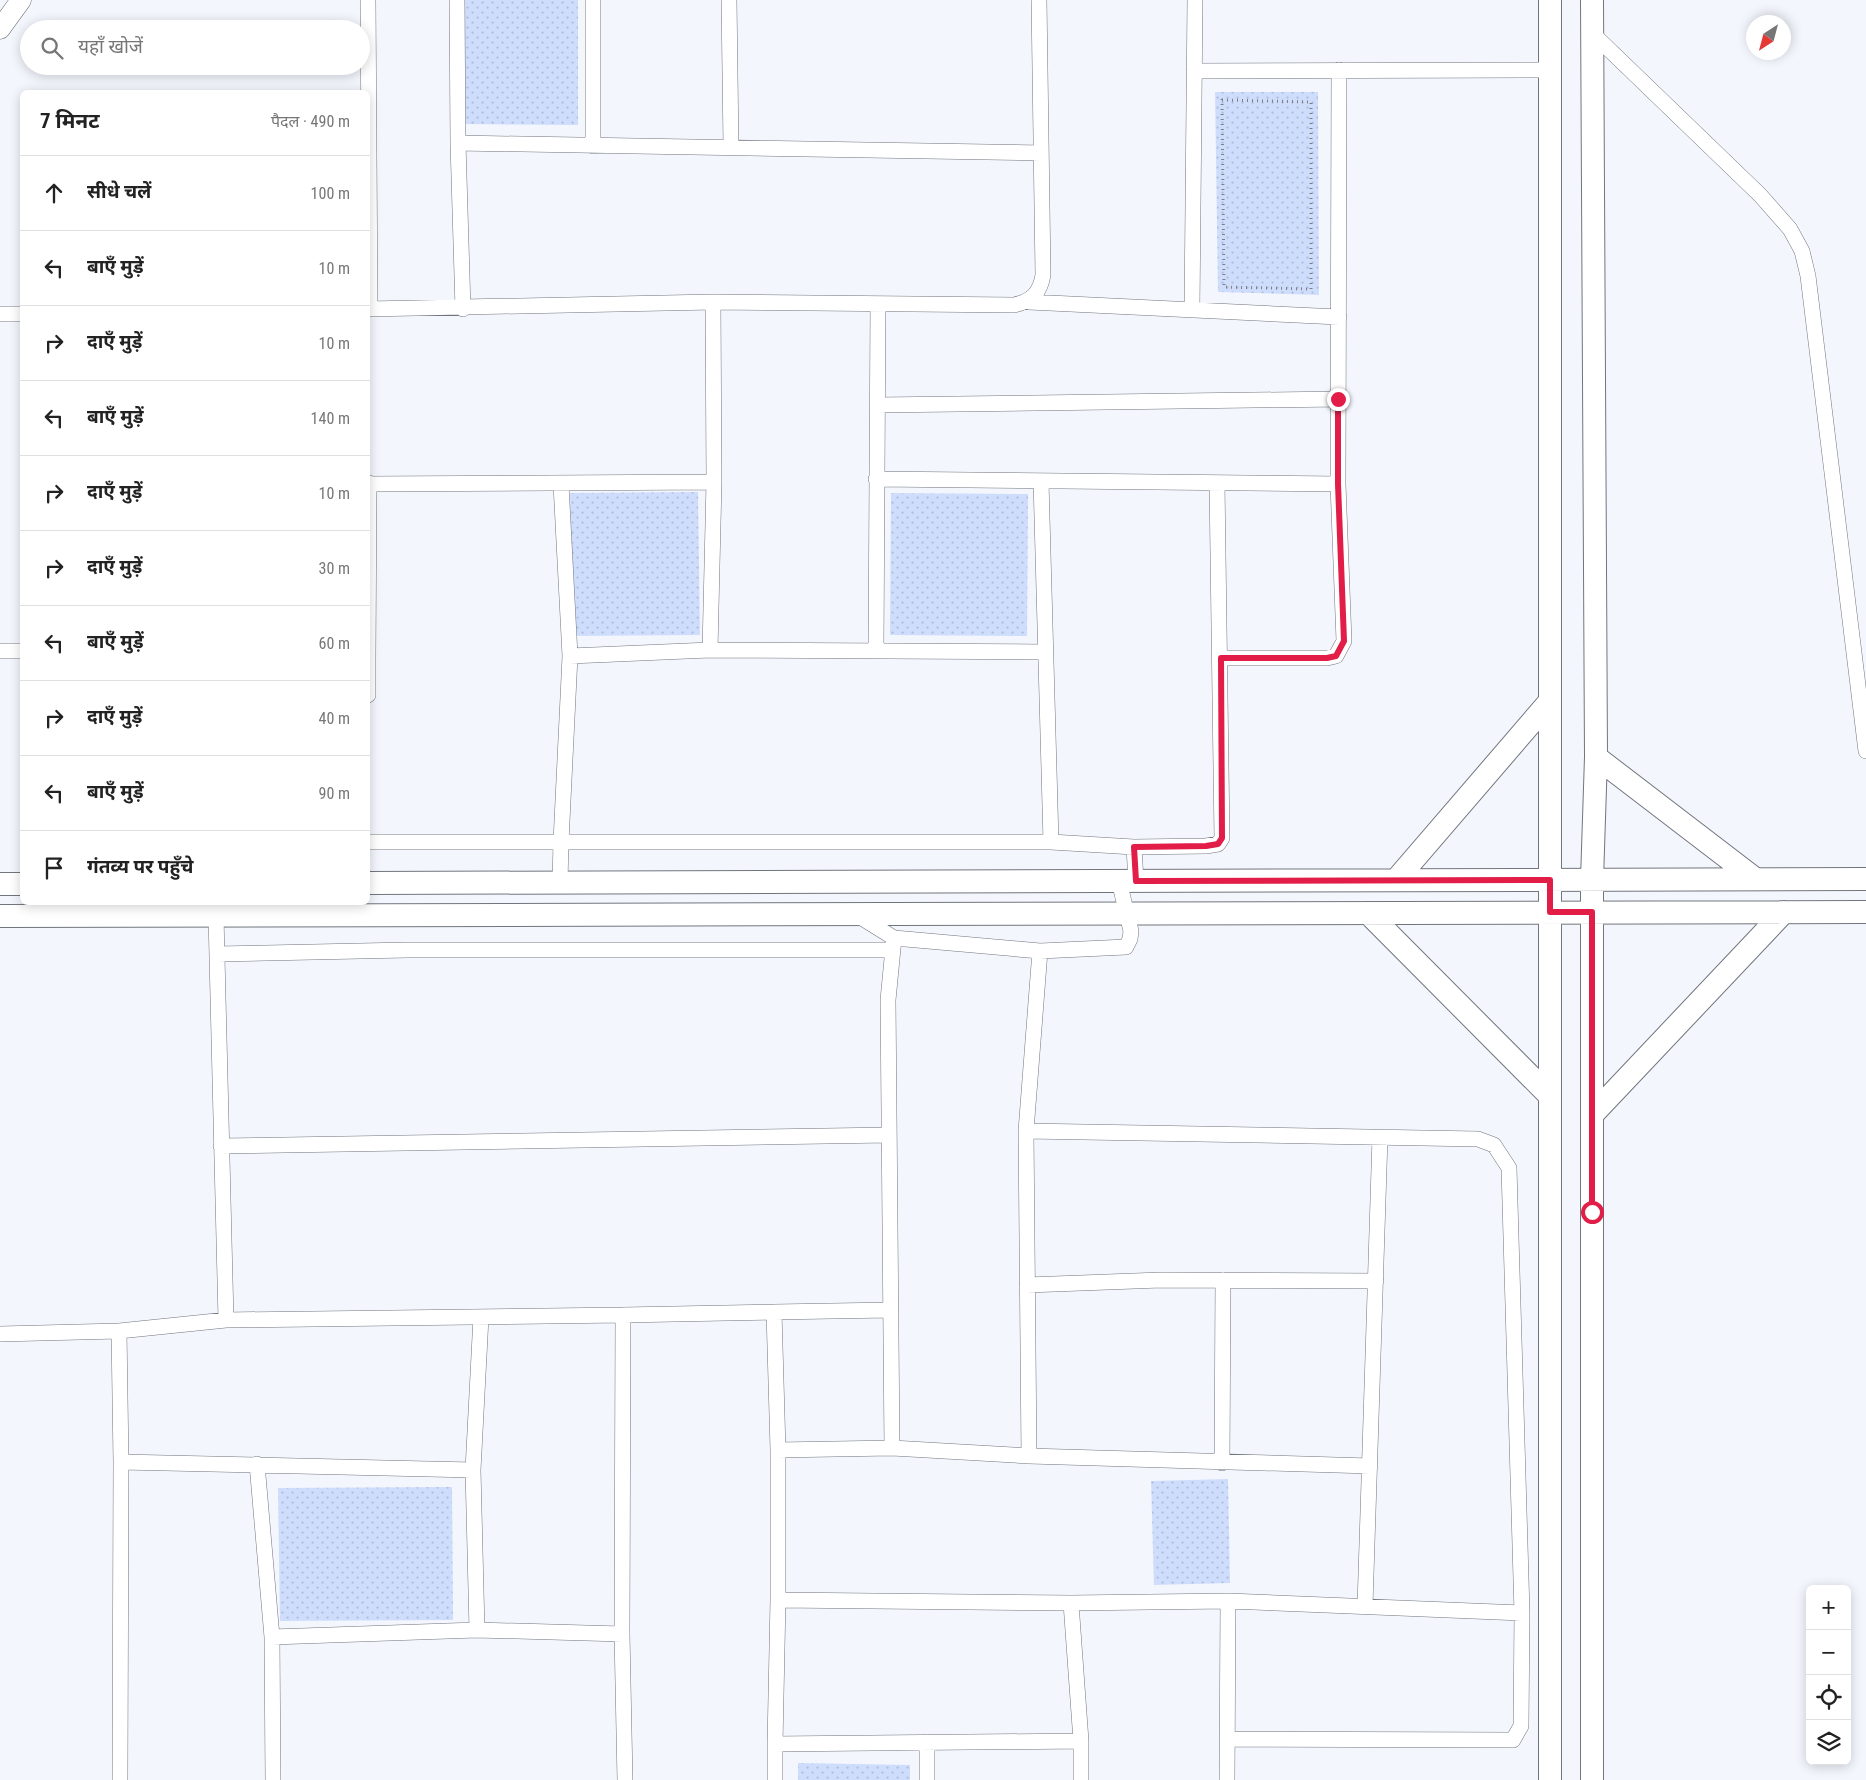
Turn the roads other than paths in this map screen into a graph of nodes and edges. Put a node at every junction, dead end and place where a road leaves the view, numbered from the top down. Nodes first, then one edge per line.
1 (21, 0) edge
2 (368, 0) edge
3 (457, 0) edge
4 (593, 0) edge
5 (729, 0) edge
6 (1039, 0) edge
7 (1195, 0) edge
8 (1550, 0) edge
9 (1592, 0) edge
10 (368, 20) edge
11 (0, 29) edge
12 (1592, 33) junction
13 (1339, 70) junction
14 (1550, 70) junction
15 (1194, 71) junction
16 (368, 75) edge
17 (368, 90) edge
18 (458, 143) junction
19 (593, 146) junction
20 (731, 146) junction
21 (1041, 153) junction
22 (713, 302) junction
23 (1029, 302) junction
24 (878, 304) junction
25 (370, 309) edge
26 (463, 309) junction
27 (1192, 309) junction
28 (0, 314) edge
29 (20, 314) edge
30 (1339, 317) junction
31 (1338, 399) junction
32 (877, 405) junction
33 (876, 479) junction
34 (1040, 481) junction
35 (714, 482) junction
36 (1217, 482) junction
37 (370, 484) edge
38 (561, 484) junction
39 (1338, 484) junction
40 (710, 650) junction
41 (876, 650) junction
42 (0, 651) edge
43 (20, 651) edge
44 (1045, 652) junction
45 (570, 656) junction
46 (1221, 658) junction
47 (1550, 700) junction
48 (1866, 750) edge
49 (1596, 757) junction
50 (370, 842) edge
51 (561, 842) junction
52 (1051, 842) junction
53 (1134, 847) junction
54 (1754, 878) junction
55 (1866, 879) edge
56 (1396, 880) junction
57 (1550, 880) junction
58 (1592, 880) junction
59 (1128, 881) junction
60 (560, 882) junction
61 (370, 883) edge
62 (0, 884) edge
63 (20, 884) edge
64 (1368, 912) junction
65 (1550, 912) junction
66 (1592, 912) junction
67 (1784, 912) junction
68 (1866, 912) edge
69 (857, 915) junction
70 (1127, 915) junction
71 (0, 916) edge
72 (216, 916) junction
73 (894, 944) junction
74 (1040, 951) junction
75 (217, 954) junction
76 (1550, 1096) junction
77 (1592, 1115) junction
78 (1026, 1131) junction
79 (889, 1135) junction
80 (1380, 1137) junction
81 (221, 1146) junction
82 (1223, 1280) junction
83 (1376, 1281) junction
84 (1027, 1285) junction
85 (890, 1310) junction
86 (774, 1312) junction
87 (623, 1315) junction
88 (481, 1317) junction
89 (226, 1320) junction
90 (118, 1331) junction
91 (0, 1334) edge
92 (892, 1448) junction
93 (778, 1450) junction
94 (1029, 1456) junction
95 (121, 1462) junction
96 (1222, 1463) junction
97 (257, 1464) junction
98 (1370, 1466) junction
99 (473, 1470) junction
100 (778, 1600) junction
101 (1228, 1602) junction
102 (1070, 1603) junction
103 (1365, 1606) junction
104 (1522, 1613) junction
105 (477, 1630) junction
106 (622, 1634) junction
107 (272, 1637) junction
108 (1227, 1739) junction
109 (1081, 1741) junction
110 (927, 1742) junction
111 (775, 1744) junction
112 (120, 1780) edge
113 (274, 1780) edge
114 (625, 1780) edge
115 (775, 1780) edge
116 (927, 1780) edge
117 (1080, 1780) edge
118 (1227, 1780) edge
119 (1550, 1780) edge
120 (1592, 1780) edge

1 - 11 street
2 - 10 street
3 - 18 street
4 - 19 street
5 - 20 street
6 - 21 street
7 - 15 street
8 - 14 main road
9 - 12 main road
12 - 48 street
12 - 49 main road
13 - 14 street
13 - 15 street
13 - 30 street
14 - 47 main road
15 - 27 street
16 - 17 street
18 - 19 street
18 - 26 street
19 - 20 street
20 - 21 street
21 - 23 street
22 - 24 street
22 - 26 street
22 - 35 street
23 - 24 street
23 - 27 street
24 - 32 street
25 - 26 street
27 - 30 street
28 - 29 street
30 - 31 street
31 - 32 street
31 - 39 street
32 - 33 street
33 - 34 street
33 - 41 street
34 - 36 street
34 - 44 street
35 - 38 street
35 - 40 street
36 - 39 street
36 - 46 street
37 - 38 street
38 - 45 street
39 - 46 street
40 - 41 street
40 - 45 street
41 - 44 street
42 - 43 street
44 - 52 street
45 - 51 street
46 - 53 street
47 - 56 main road
47 - 57 main road
49 - 54 main road
49 - 58 main road
50 - 51 street
51 - 52 street
51 - 60 street
52 - 53 street
53 - 59 street
54 - 55 main road
54 - 58 main road
56 - 57 main road
56 - 59 main road
57 - 58 main road
57 - 65 main road
58 - 66 main road
59 - 60 main road
59 - 70 street
60 - 61 main road
62 - 63 main road
64 - 65 main road
64 - 70 main road
64 - 76 main road
65 - 66 main road
65 - 76 main road
66 - 67 main road
66 - 77 main road
67 - 68 main road
67 - 77 main road
69 - 70 main road
69 - 72 main road
69 - 73 street
70 - 74 street
71 - 72 main road
72 - 75 street
73 - 74 street
73 - 75 street
73 - 79 street
74 - 78 street
75 - 81 street
76 - 119 main road
77 - 120 main road
78 - 80 street
78 - 84 street
79 - 81 street
79 - 85 street
80 - 83 street
80 - 104 street
81 - 89 street
82 - 83 street
82 - 84 street
82 - 96 street
83 - 98 street
84 - 94 street
85 - 86 street
85 - 92 street
86 - 87 street
86 - 93 street
87 - 88 street
87 - 106 street
88 - 89 street
88 - 99 street
89 - 90 street
90 - 91 street
90 - 95 street
92 - 93 street
92 - 94 street
93 - 100 street
94 - 96 street
95 - 97 street
95 - 112 street
96 - 98 street
97 - 99 street
97 - 107 street
98 - 103 street
99 - 105 street
100 - 102 street
100 - 111 street
101 - 102 street
101 - 103 street
101 - 108 street
102 - 109 street
103 - 104 street
104 - 108 street
105 - 106 street
105 - 107 street
106 - 114 street
107 - 113 street
108 - 118 street
109 - 110 street
109 - 117 street
110 - 111 street
110 - 116 street
111 - 115 street

